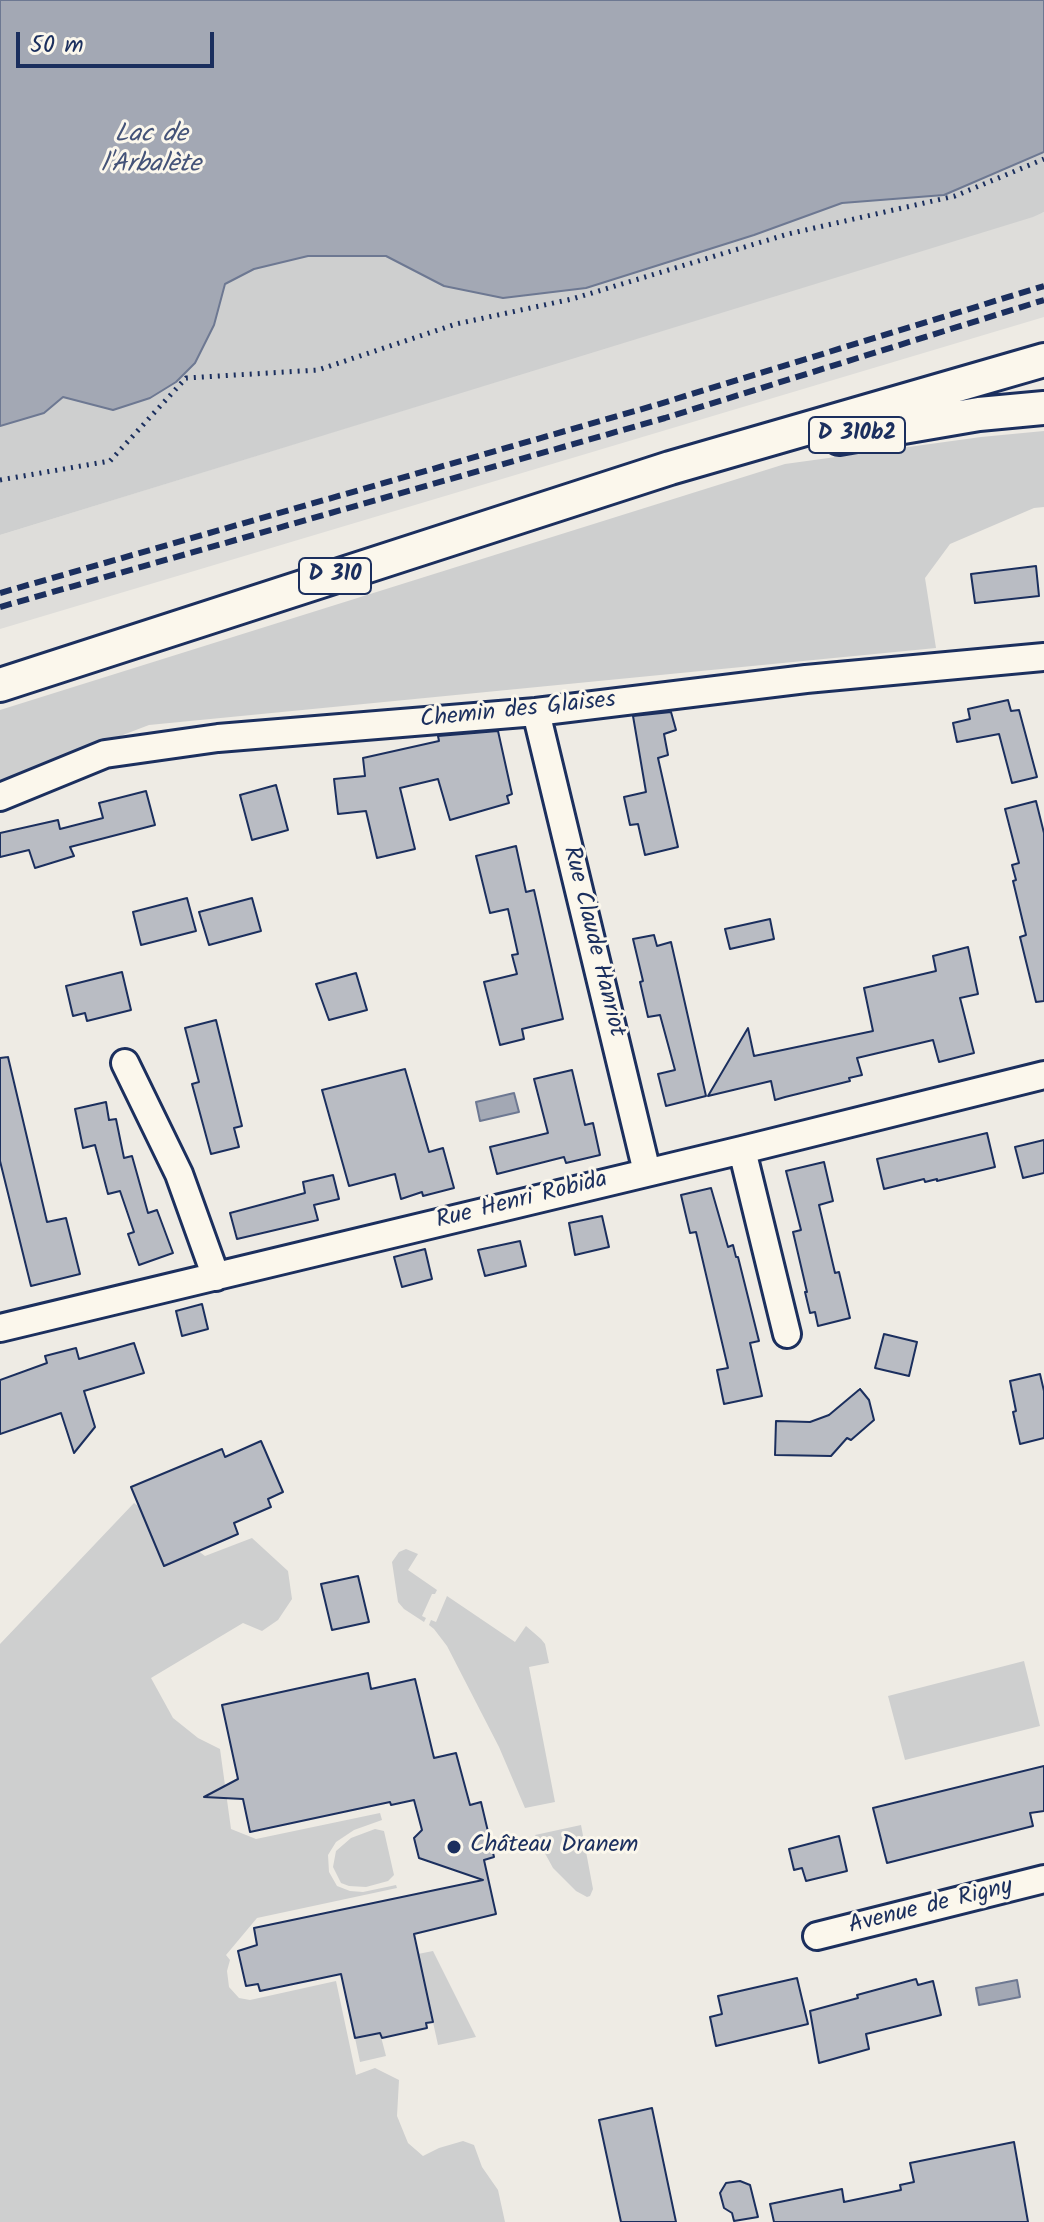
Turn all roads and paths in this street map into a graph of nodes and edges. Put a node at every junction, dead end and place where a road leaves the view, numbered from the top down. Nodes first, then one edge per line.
1 (1044, 159) edge
2 (1034, 365) edge
3 (1044, 408) edge
4 (670, 468) junction
5 (0, 480) edge
6 (1044, 657) edge
7 (0, 685) edge
8 (536, 712) junction
9 (0, 797) edge
10 (125, 1063) dead end
11 (1044, 1075) edge
12 (742, 1150) junction
13 (647, 1172) junction
14 (216, 1277) junction
15 (0, 1328) edge
16 (787, 1334) dead end
17 (1044, 1879) edge
18 (817, 1936) dead end

1 - 5 path
2 - 4 main road, D 310
3 - 4 main road, D 310b2
4 - 7 main road, D 310
6 - 8 street, Chemin des Glaises
8 - 9 street, Chemin des Glaises
8 - 13 street, Rue Claude Hanriot
10 - 14 street
11 - 12 street, Rue Henri Robida
12 - 13 street, Rue Henri Robida
12 - 16 street
13 - 14 street, Rue Henri Robida
14 - 15 street, Rue Henri Robida
17 - 18 street, Avenue de Rigny

